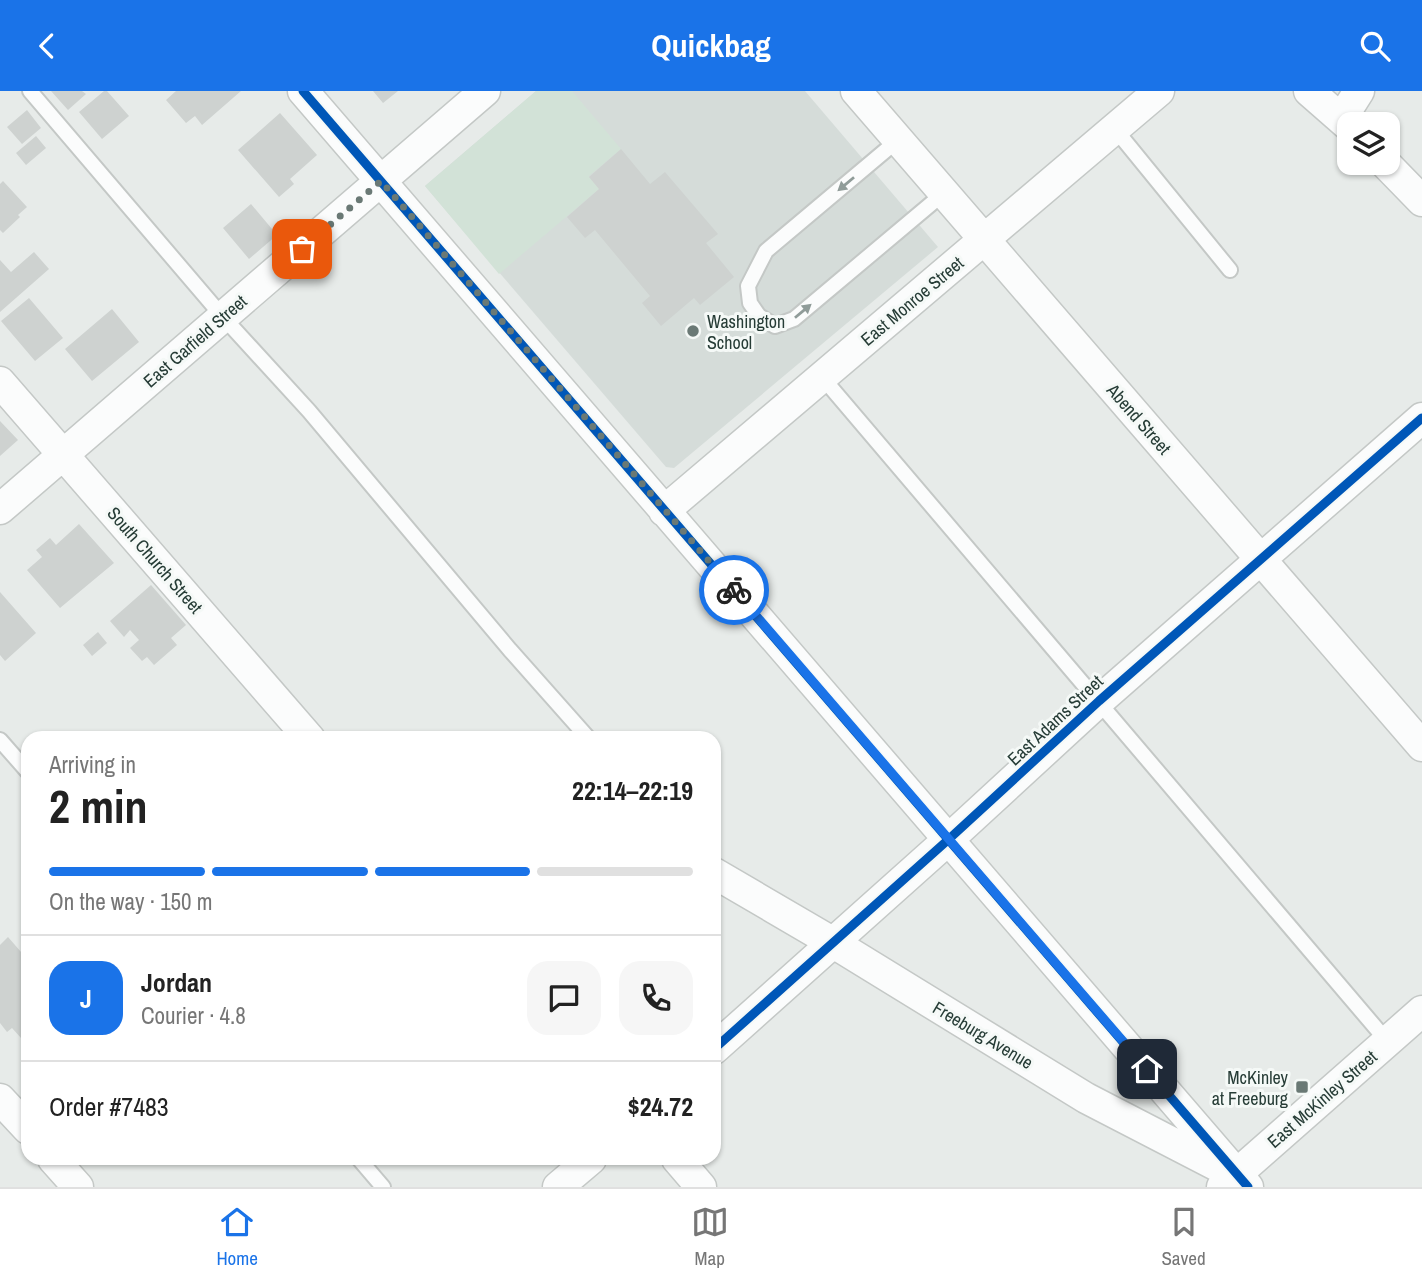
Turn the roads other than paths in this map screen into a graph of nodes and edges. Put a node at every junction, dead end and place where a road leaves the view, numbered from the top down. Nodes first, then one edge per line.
1 (30, 91) edge
2 (303, 91) edge
3 (485, 91) edge
4 (856, 91) edge
5 (1160, 91) edge
6 (1310, 91) edge
7 (1359, 91) edge
8 (1350, 112) edge
9 (1337, 115) edge
10 (1115, 129) junction
11 (898, 141) junction
12 (1397, 175) edge
13 (381, 181) junction
14 (944, 193) junction
15 (1422, 201) edge
16 (984, 240) junction
17 (1230, 270) dead end
18 (223, 317) junction
19 (822, 377) junction
20 (0, 381) edge
21 (1422, 419) edge
22 (64, 455) junction
23 (0, 509) edge
24 (664, 510) junction
25 (1261, 559) junction
26 (1099, 701) junction
27 (303, 731) edge
28 (582, 731) edge
29 (0, 740) edge
30 (1422, 746) edge
31 (21, 764) edge
32 (950, 839) junction
33 (721, 877) edge
34 (832, 942) junction
35 (1422, 1011) edge
36 (1387, 1041) junction
37 (721, 1043) edge
38 (0, 1098) edge
39 (21, 1118) edge
40 (58, 1165) edge
41 (364, 1165) edge
42 (584, 1165) edge
43 (682, 1165) edge
44 (1241, 1184) edge
45 (78, 1187) edge
46 (383, 1187) edge
47 (558, 1187) edge
48 (701, 1187) edge

1 - 18 lane
2 - 13 street
3 - 13 street, East Garfield Street
4 - 11 street, Abend Street
5 - 10 street, East Monroe Street
6 - 9 street
7 - 8 street
10 - 16 street, East Monroe Street
10 - 17 lane
11 - 14 street, Abend Street
11 -> 14 lane
12 - 15 street
13 - 18 street, East Garfield Street
13 - 24 street
14 - 16 street, Abend Street
16 - 19 street, East Monroe Street
16 - 25 street, Abend Street
18 - 22 street, East Garfield Street
18 - 28 lane
19 - 24 street, East Monroe Street
19 - 26 lane
20 - 22 street, South Church Street
21 - 25 street, East Adams Street
22 - 23 street, East Garfield Street
22 - 27 street, South Church Street
24 - 32 street
25 - 26 street, East Adams Street
25 - 30 street, Abend Street
26 - 32 street, East Adams Street
26 - 36 lane
29 - 31 lane
32 - 34 street, East Adams Street
32 - 44 street
33 - 34 street, Freeburg Avenue
34 - 37 street, East Adams Street
34 - 44 street, Freeburg Avenue
35 - 36 street, East McKinley Street
36 - 44 street, East McKinley Street
38 - 39 street
40 - 45 street
41 - 46 lane
42 - 47 street
43 - 48 street

